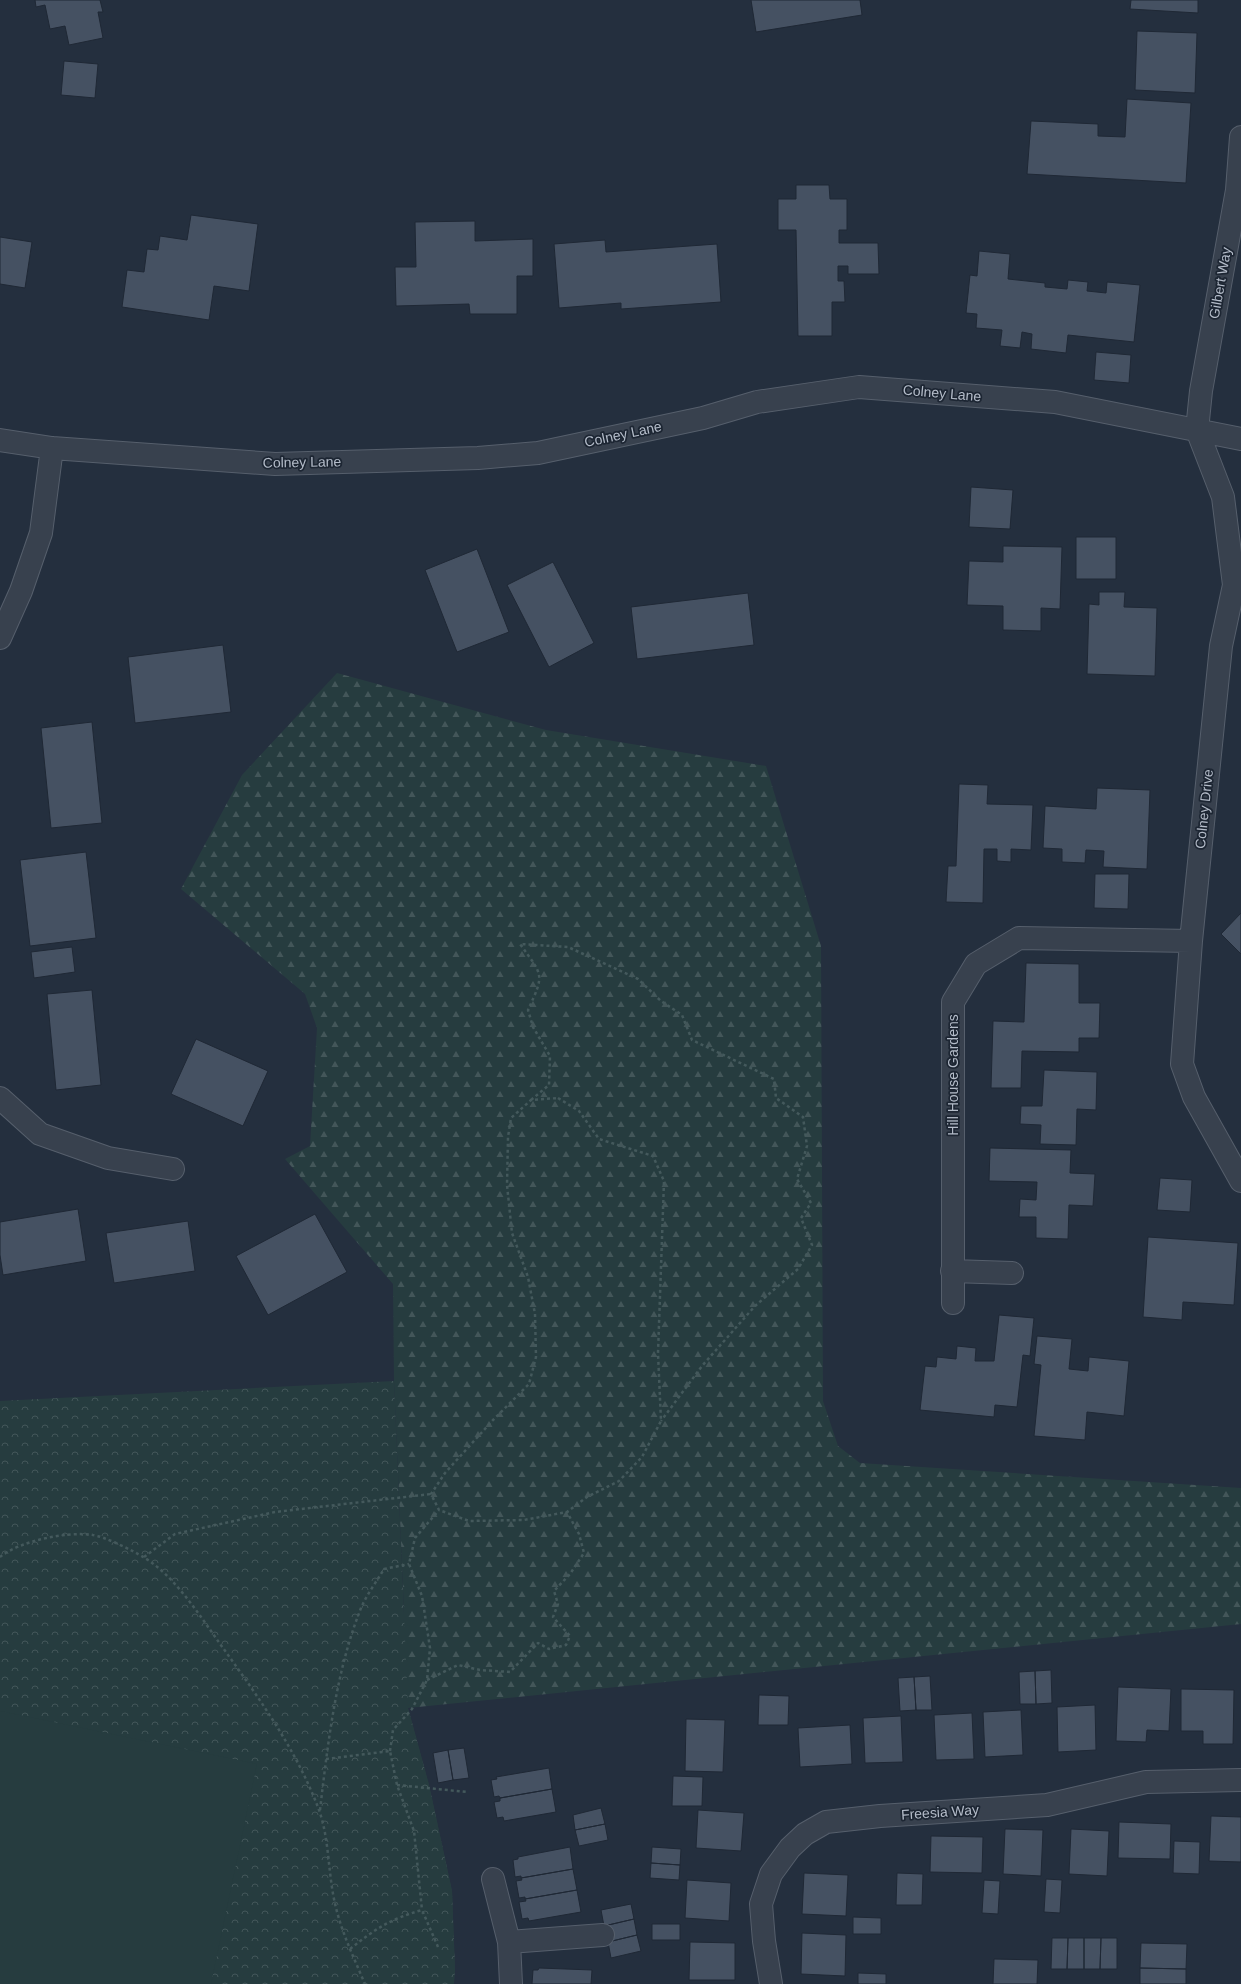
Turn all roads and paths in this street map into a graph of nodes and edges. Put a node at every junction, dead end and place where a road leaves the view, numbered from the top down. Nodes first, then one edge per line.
1 (1241, 137) edge
2 (1197, 430) junction
3 (1241, 439) edge
4 (0, 440) edge
5 (52, 448) junction
6 (0, 638) edge
7 (1191, 941) junction
8 (0, 1098) edge
9 (531, 1100) junction
10 (173, 1169) dead end
11 (1241, 1181) edge
12 (952, 1271) junction
13 (1012, 1273) dead end
14 (952, 1303) dead end
15 (661, 1421) junction
16 (431, 1494) junction
17 (439, 1510) junction
18 (567, 1512) junction
19 (0, 1557) edge
20 (144, 1557) junction
21 (409, 1564) junction
22 (427, 1680) junction
23 (390, 1751) junction
24 (326, 1759) junction
25 (1241, 1780) edge
26 (397, 1785) junction
27 (467, 1792) dead end
28 (320, 1812) junction
29 (493, 1879) dead end
30 (422, 1910) junction
31 (603, 1935) dead end
32 (509, 1942) junction
33 (438, 1947) dead end
34 (350, 1949) junction
35 (365, 1984) edge
36 (511, 1984) edge
37 (771, 1984) edge

1 - 2 street, Gilbert Way
2 - 3 street, Colney Lane
2 - 5 street, Colney Lane
2 - 7 street, Colney Drive
4 - 5 street, Colney Lane
5 - 6 street
7 - 11 street, Colney Drive
7 - 12 street, Hill House Gardens
8 - 10 street
9 - 15 path
9 - 15 path
9 - 16 path
12 - 13 street
12 - 14 street, Hill House Gardens
15 - 18 path
16 - 17 path
16 - 20 path
17 - 18 path
17 - 21 path
18 - 22 path
19 - 20 path
20 - 28 path
21 - 22 path
21 - 24 path
22 - 23 path
23 - 24 path
23 - 26 path
24 - 28 path
25 - 37 street, Freesia Way
26 - 27 path
26 - 30 path
28 - 34 path
29 - 32 street
30 - 33 path
30 - 34 path
31 - 32 street
32 - 36 street
34 - 35 path

